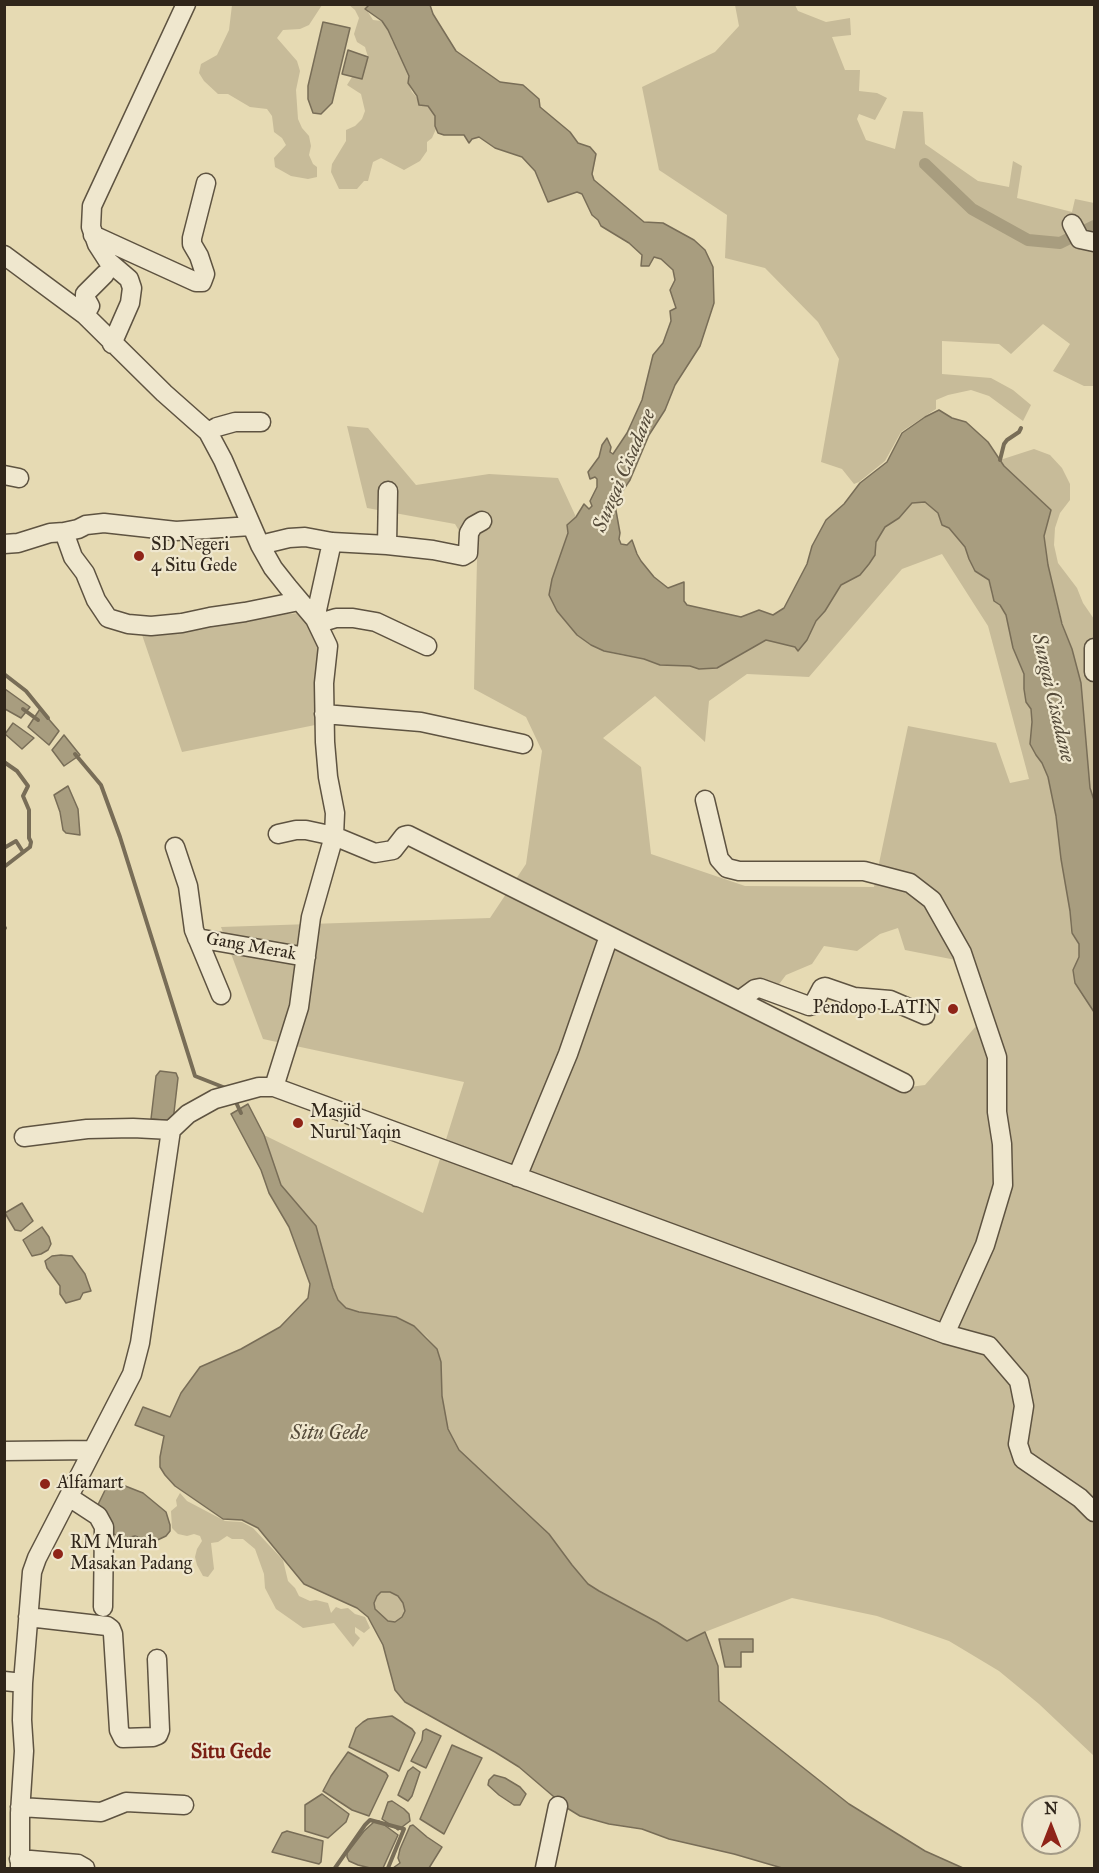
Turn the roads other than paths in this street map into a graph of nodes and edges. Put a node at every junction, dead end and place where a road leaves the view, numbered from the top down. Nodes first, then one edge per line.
1 (186, 4) edge
2 (206, 183) dead end
3 (93, 235) junction
4 (4, 255) edge
5 (138, 256) junction
6 (105, 274) dead end
7 (129, 279) junction
8 (85, 315) junction
9 (112, 344) junction
10 (261, 422) dead end
11 (208, 432) junction
12 (388, 491) dead end
13 (482, 521) dead end
14 (251, 526) junction
15 (64, 532) junction
16 (332, 542) junction
17 (4, 544) edge
18 (260, 545) junction
19 (387, 545) junction
20 (298, 601) junction
21 (317, 622) junction
22 (427, 646) dead end
23 (1095, 648) edge
24 (1095, 672) edge
25 (324, 714) junction
26 (523, 744) dead end
27 (705, 800) dead end
28 (278, 834) dead end
29 (334, 837) junction
30 (175, 847) dead end
31 (609, 936) junction
32 (197, 938) junction
33 (306, 957) junction
34 (221, 995) dead end
35 (740, 1000) junction
36 (925, 1015) dead end
37 (904, 1083) dead end
38 (274, 1087) junction
39 (171, 1130) junction
40 (24, 1137) dead end
41 (517, 1177) junction
42 (945, 1334) junction
43 (92, 1450) junction
44 (4, 1451) edge
45 (69, 1497) junction
46 (1095, 1512) edge
47 (103, 1607) dead end
48 (28, 1617) junction
49 (157, 1659) dead end
50 (14, 1682) edge
51 (184, 1805) dead end
52 (558, 1806) dead end
53 (21, 1807) junction
54 (19, 1864) edge
55 (84, 1869) edge
56 (544, 1869) edge

1 - 3 street
2 - 5 street
3 - 5 street
3 - 7 street
4 - 8 street
5 - 7 street
6 - 8 street
7 - 9 street
8 - 9 street
9 - 11 street
10 - 11 street
11 - 14 street
12 - 19 street
13 - 19 street
14 - 15 street
14 - 18 street
15 - 17 street
15 - 20 street
16 - 18 street
16 - 19 street
16 - 21 street
18 - 20 street
20 - 21 street
21 - 22 street
21 - 25 street
23 - 24 street
25 - 26 street
25 - 29 street
27 - 42 street
28 - 29 street
29 - 31 street
29 - 33 street
30 - 32 street
31 - 35 street
31 - 41 street
32 - 33 street, Gang Merak
32 - 34 street
33 - 38 street
35 - 36 street
35 - 37 street
38 - 39 street
38 - 41 street
39 - 40 street
39 - 43 street
41 - 42 street
42 - 46 street
43 - 44 street
43 - 45 street
45 - 47 street
45 - 48 street
48 - 49 street
48 - 50 street
50 - 53 street
51 - 53 street
52 - 56 street
53 - 54 street
54 - 55 street

